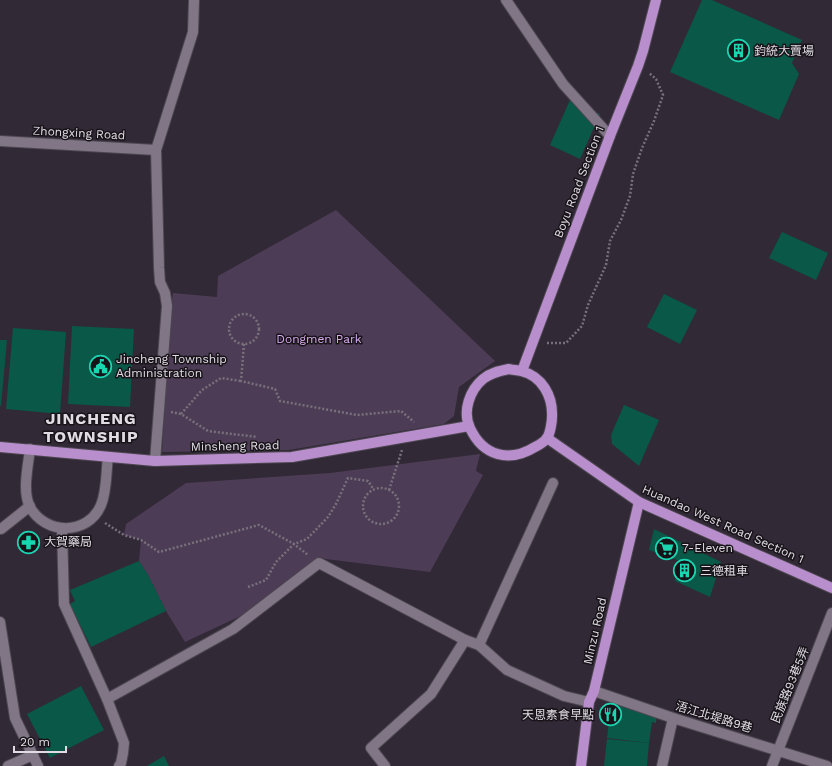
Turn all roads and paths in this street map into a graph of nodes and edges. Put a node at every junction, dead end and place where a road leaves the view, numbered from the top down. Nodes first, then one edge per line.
1 (194, 0) edge
2 (506, 0) edge
3 (656, 0) edge
4 (638, 66) junction
5 (610, 136) junction
6 (0, 141) edge
7 (156, 150) junction
8 (533, 343) junction
9 (244, 344) junction
10 (522, 371) junction
11 (241, 381) junction
12 (170, 412) dead end
13 (181, 414) junction
14 (414, 422) dead end
15 (469, 426) junction
16 (257, 436) dead end
17 (547, 438) junction
18 (0, 447) edge
19 (30, 449) junction
20 (108, 457) junction
21 (155, 460) junction
22 (397, 464) dead end
23 (553, 483) dead end
24 (374, 490) junction
25 (389, 490) junction
26 (639, 502) junction
27 (30, 506) junction
28 (94, 516) junction
29 (62, 528) junction
30 (0, 532) edge
31 (294, 544) junction
32 (319, 564) junction
33 (248, 587) dead end
34 (832, 588) edge
35 (832, 613) edge
36 (0, 622) edge
37 (465, 640) junction
38 (479, 645) junction
39 (594, 691) junction
40 (107, 699) junction
41 (589, 702) junction
42 (673, 718) junction
43 (778, 750) junction
44 (33, 755) junction
45 (8, 766) edge
46 (30, 766) edge
47 (38, 766) edge
48 (119, 766) edge
49 (385, 766) edge
50 (581, 766) edge
51 (662, 766) edge
52 (772, 766) edge
53 (827, 766) edge

1 - 7 street
2 - 5 street
3 - 4 main road, Boyu Road Section 1
4 - 5 main road, Boyu Road Section 1
4 - 8 path
5 - 8 main road, Boyu Road Section 1
6 - 7 street, Zhongxing Road
7 - 21 street
8 - 10 main road, Boyu Road Section 1
9 - 9 path
9 - 11 path
10 - 15 main road
10 - 17 main road
11 - 13 path
11 - 14 path
12 - 13 path
13 - 16 path
15 - 17 main road
15 - 21 main road, Minsheng Road
17 - 26 main road, Huandao West Road Section 1
18 - 19 main road, Minsheng Road
19 - 20 main road, Minsheng Road
19 - 27 street
20 - 21 main road, Minsheng Road
20 - 28 street
22 - 25 path
23 - 38 street
24 - 25 path
24 - 25 path
24 - 31 path
26 - 34 main road, Huandao West Road Section 1
26 - 39 main road, Minzu Road
27 - 29 street
27 - 30 street
28 - 29 street
28 - 31 path
29 - 40 street
31 - 32 path
31 - 33 path
32 - 37 street
32 - 40 street
35 - 43 street, 民族路93巷5弄
36 - 44 street
37 - 38 street
37 - 49 street
38 - 41 street
39 - 41 main road, Minzu Road
39 - 42 street, 浯江北堤路9巷
40 - 48 street
41 - 50 main road, Minzu Road
42 - 43 street, 浯江北堤路9巷
42 - 51 street
43 - 52 street, 民族路93巷5弄
43 - 53 street, 浯江北堤路9巷
44 - 45 street
44 - 46 street
44 - 47 street

